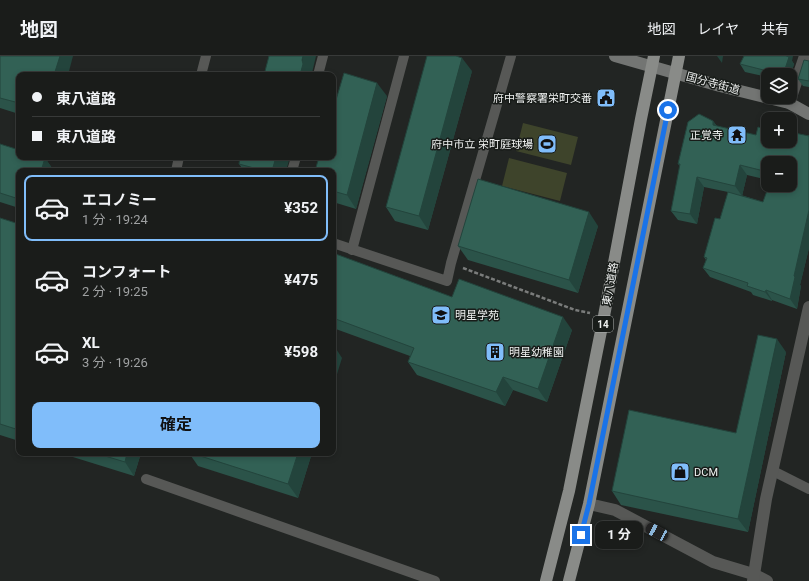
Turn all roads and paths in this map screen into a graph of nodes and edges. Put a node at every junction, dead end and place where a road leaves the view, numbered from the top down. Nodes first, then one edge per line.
1 (206, 56) edge
2 (323, 56) edge
3 (404, 56) edge
4 (511, 56) edge
5 (615, 56) edge
6 (679, 56) edge
7 (805, 56) edge
8 (653, 61) edge
9 (202, 72) edge
10 (319, 72) edge
11 (676, 73) junction
12 (797, 80) edge
13 (761, 96) edge
14 (791, 104) edge
15 (809, 114) edge
16 (336, 244) edge
17 (352, 250) junction
18 (451, 263) junction
19 (809, 306) edge
20 (604, 316) junction
21 (772, 471) junction
22 (146, 479) dead end
23 (809, 489) edge
24 (589, 504) junction
25 (753, 578) edge
26 (435, 581) edge
27 (546, 581) edge
28 (569, 581) edge
29 (767, 581) edge

1 - 9 lane
2 - 10 lane
3 - 17 lane
4 - 18 lane
5 - 8 main road, 国分寺街道
6 - 11 main road, 東八道路 / 14
7 - 12 street
8 - 11 main road, 国分寺街道
8 - 20 main road, 東八道路 / 14
11 - 13 main road, 国分寺街道
11 - 24 main road, 東八道路 / 14
14 - 15 main road, 国分寺街道
16 - 17 lane
17 - 18 lane
18 - 20 path
19 - 21 street
20 - 27 main road, 東八道路 / 14
21 - 23 lane
21 - 25 street
22 - 26 lane
24 - 25 street
24 - 28 main road, 東八道路 / 14
25 - 29 street

